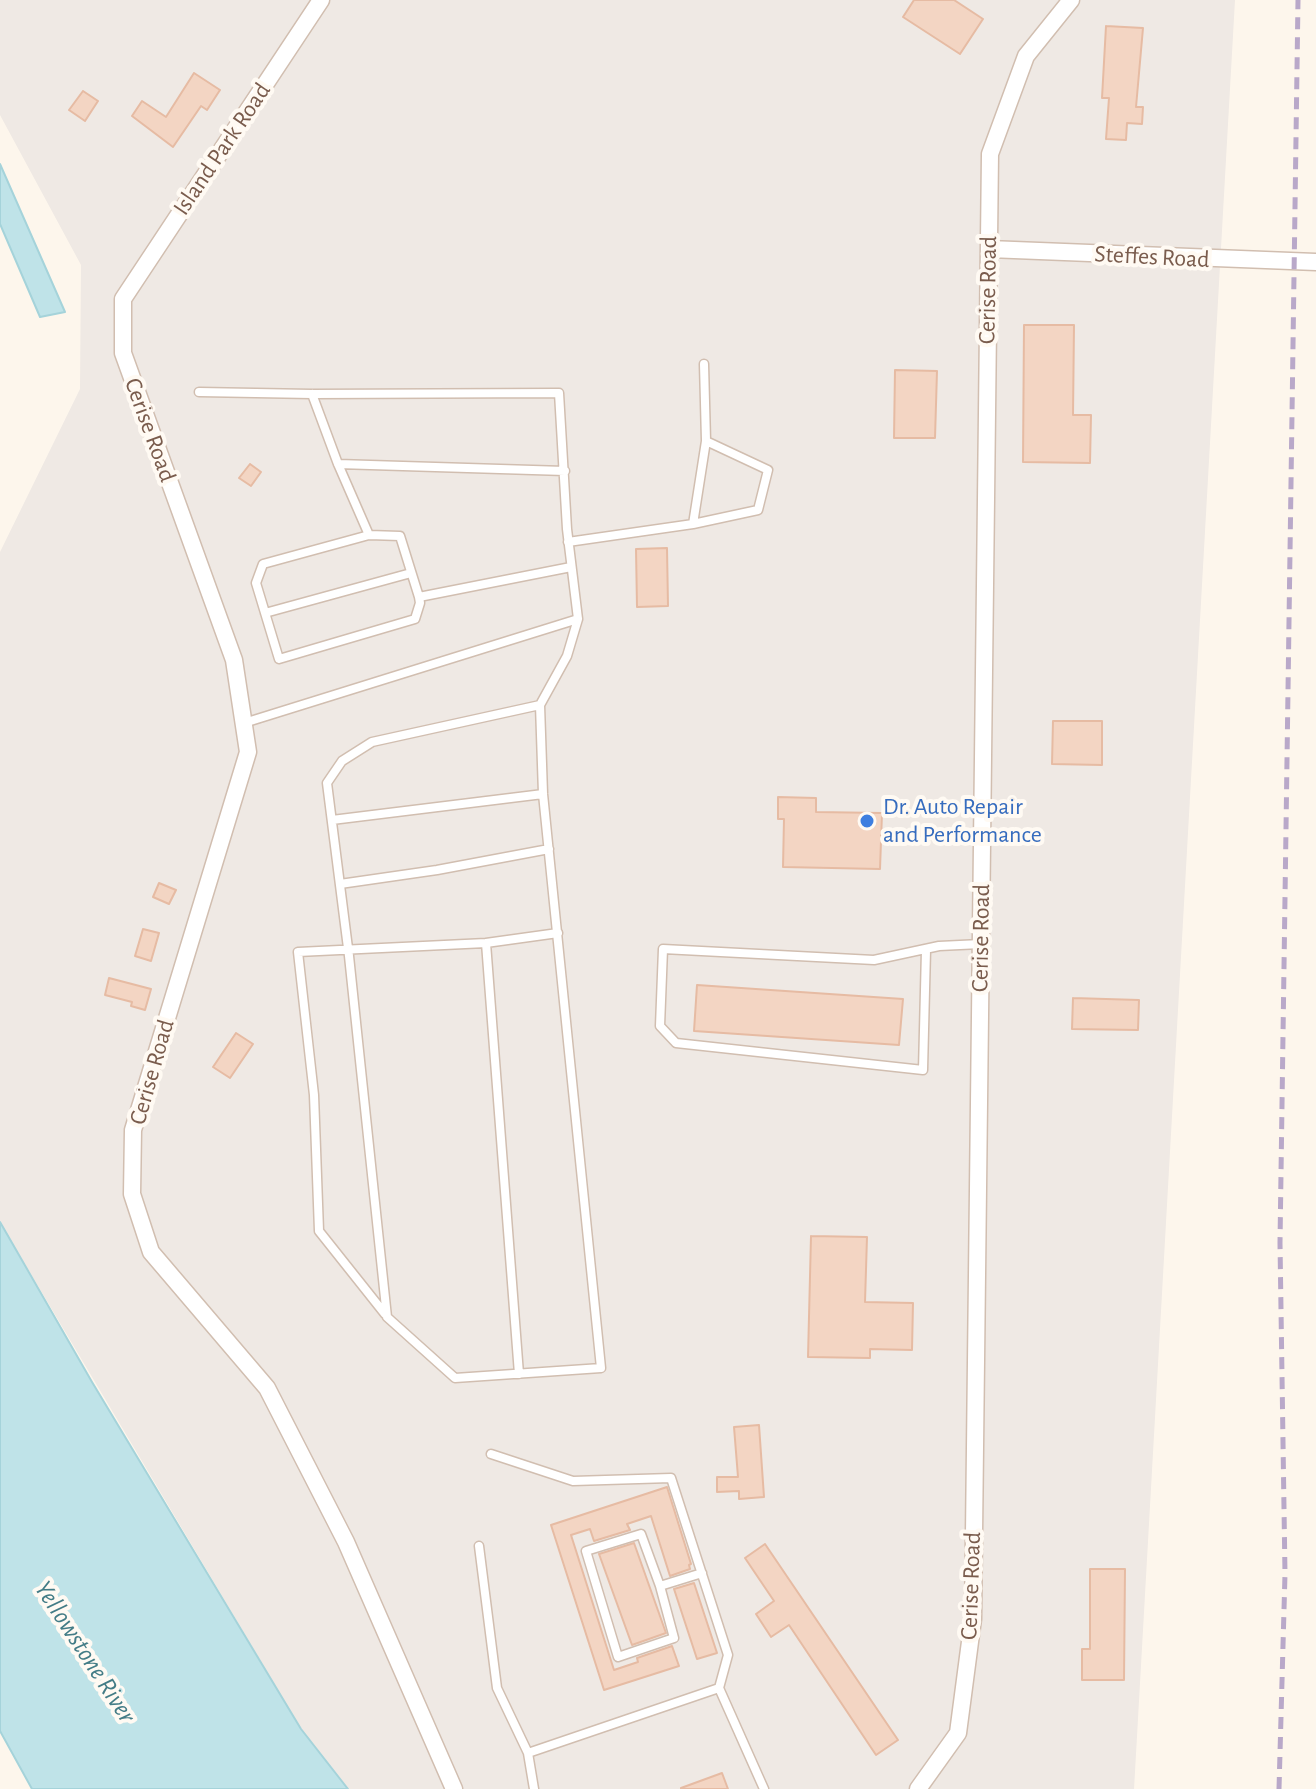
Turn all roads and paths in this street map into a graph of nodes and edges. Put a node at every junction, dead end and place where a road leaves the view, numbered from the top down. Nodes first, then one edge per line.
1 (321, 0) edge
2 (1071, 0) edge
3 (989, 249) junction
4 (1316, 262) edge
5 (123, 299) joint
6 (704, 364) dead end
7 (199, 392) dead end
8 (312, 394) junction
9 (706, 441) junction
10 (338, 464) junction
11 (565, 471) junction
12 (693, 524) junction
13 (369, 535) junction
14 (568, 542) junction
15 (571, 567) junction
16 (411, 573) junction
17 (419, 597) junction
18 (265, 613) junction
19 (578, 619) junction
20 (540, 705) junction
21 (244, 723) junction
22 (543, 794) junction
23 (332, 820) junction
24 (549, 849) junction
25 (340, 884) junction
26 (558, 933) junction
27 (486, 943) junction
28 (981, 944) junction
29 (926, 950) junction
30 (348, 951) junction
31 (387, 1317) junction
32 (519, 1374) junction
33 (491, 1454) dead end
34 (479, 1546) dead end
35 (702, 1573) junction
36 (660, 1586) junction
37 (719, 1688) junction
38 (528, 1753) junction
39 (454, 1789) edge
40 (534, 1789) edge
41 (764, 1789) edge
42 (918, 1789) edge

1 - 5 street, Island Park Road
2 - 3 street, Cerise Road
3 - 4 street, Steffes Road
3 - 28 street, Cerise Road
5 - 21 street, Cerise Road
6 - 9 lane
7 - 8 lane
8 - 10 lane
8 - 11 lane
9 - 12 lane
9 - 12 lane
10 - 11 lane
10 - 13 lane
11 - 14 lane
12 - 14 lane
13 - 16 lane
13 - 18 lane
14 - 15 lane
15 - 17 lane
15 - 19 lane
16 - 17 lane
16 - 18 lane
17 - 18 lane
19 - 20 lane
19 - 21 lane
20 - 22 lane
20 - 23 lane
21 - 39 street, Cerise Road
22 - 23 lane
22 - 24 lane
23 - 25 lane
24 - 25 lane
24 - 26 lane
25 - 30 lane
26 - 27 lane
26 - 32 lane
27 - 30 lane
27 - 32 lane
28 - 29 lane
28 - 42 street, Cerise Road
29 - 29 lane
30 - 31 lane
30 - 31 lane
31 - 32 lane
33 - 35 lane
34 - 38 lane
35 - 36 lane
35 - 37 lane
36 - 36 lane
37 - 38 lane
37 - 41 lane
38 - 40 lane

